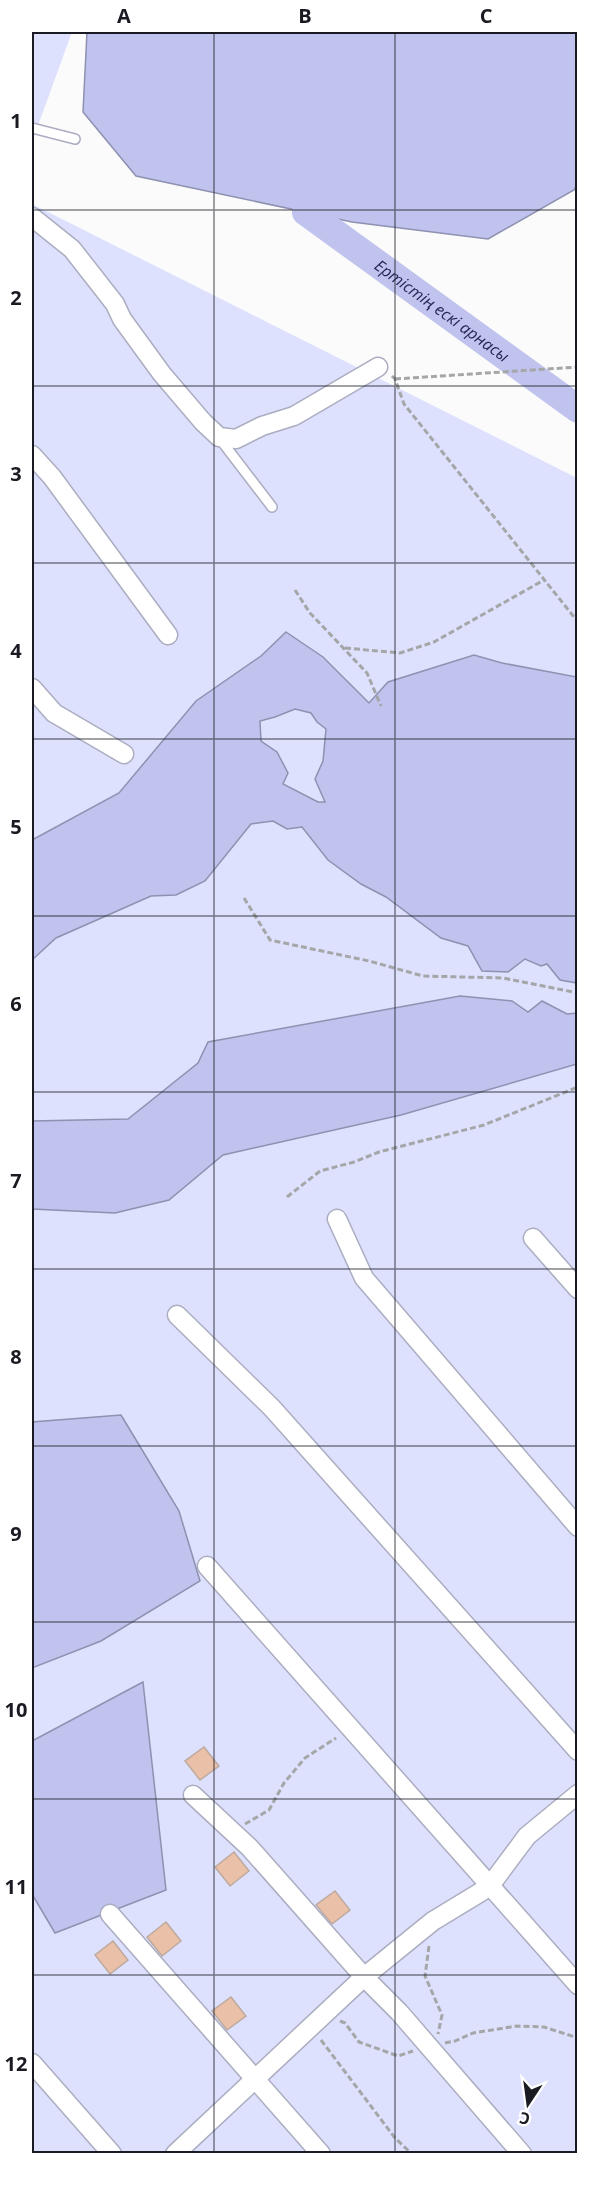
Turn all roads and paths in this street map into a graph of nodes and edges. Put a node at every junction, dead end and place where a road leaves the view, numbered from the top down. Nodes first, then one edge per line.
1 (32, 129) edge
2 (75, 139) dead end
3 (32, 217) edge
4 (378, 367) joint
5 (578, 367) edge
6 (395, 379) junction
7 (219, 437) junction
8 (32, 455) edge
9 (272, 507) dead end
10 (544, 579) junction
11 (295, 590) dead end
12 (578, 622) edge
13 (168, 635) dead end
14 (345, 648) junction
15 (32, 688) edge
16 (381, 706) dead end
17 (124, 754) dead end
18 (244, 898) dead end
19 (578, 993) edge
20 (578, 1087) edge
21 (287, 1197) dead end
22 (338, 1219) dead end
23 (533, 1238) dead end
24 (578, 1289) edge
25 (177, 1315) dead end
26 (578, 1527) edge
27 (207, 1566) dead end
28 (351, 1729) junction
29 (578, 1751) edge
30 (578, 1794) edge
31 (193, 1795) dead end
32 (233, 1832) junction
33 (489, 1887) junction
34 (110, 1914) dead end
35 (433, 1921) junction
36 (364, 1977) junction
37 (578, 1985) edge
38 (324, 2014) junction
39 (311, 2027) junction
40 (578, 2038) edge
41 (427, 2046) junction
42 (32, 2063) edge
43 (256, 2078) junction
44 (112, 2154) edge
45 (175, 2154) edge
46 (321, 2154) edge
47 (412, 2154) edge
48 (522, 2154) edge

1 - 2 lane
3 - 7 street
4 - 6 path
4 - 7 street
5 - 6 path
6 - 10 path
7 - 9 lane
8 - 13 street
10 - 12 path
10 - 14 path
11 - 14 path
14 - 16 path
15 - 17 street
18 - 19 path
20 - 21 path
22 - 26 street
23 - 24 street
25 - 29 street
27 - 28 street
28 - 32 path
28 - 33 street
30 - 33 street
31 - 32 street
32 - 36 street
33 - 35 street
33 - 37 street
34 - 43 street
35 - 36 street
35 - 41 path
36 - 38 street
36 - 41 street
38 - 39 street
38 - 41 path
39 - 43 street
39 - 47 path
40 - 41 path
41 - 48 street
42 - 44 street
43 - 45 street
43 - 46 street

